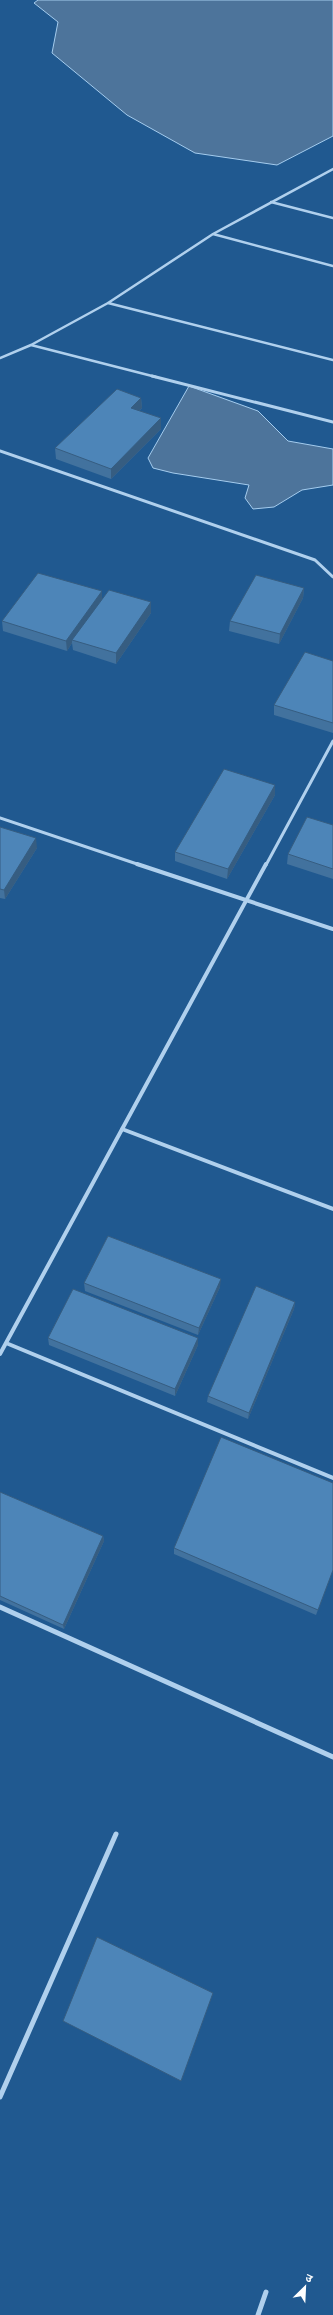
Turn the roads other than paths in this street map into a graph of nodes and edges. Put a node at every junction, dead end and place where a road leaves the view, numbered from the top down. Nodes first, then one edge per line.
1 (333, 169) edge
2 (271, 202) junction
3 (333, 218) edge
4 (213, 234) junction
5 (333, 266) edge
6 (108, 303) junction
7 (31, 345) junction
8 (0, 358) edge
9 (333, 360) edge
10 (333, 422) edge
11 (0, 452) edge
12 (333, 577) edge
13 (333, 740) edge
14 (0, 818) edge
15 (246, 900) junction
16 (333, 929) edge
17 (122, 1129) junction
18 (333, 1209) edge
19 (6, 1343) junction
20 (0, 1354) edge
21 (333, 1478) edge
22 (0, 1607) edge
23 (333, 1757) edge
24 (116, 1834) dead end
25 (0, 2097) edge
26 (266, 2292) dead end
27 (258, 2315) edge

1 - 2 street
2 - 3 street
2 - 4 street
4 - 5 street
4 - 6 street
6 - 7 street
6 - 9 street
7 - 8 street
7 - 10 street
11 - 12 street
13 - 15 street
14 - 15 street
15 - 16 street
15 - 17 street
17 - 18 street
17 - 19 street
19 - 20 street
19 - 21 street
22 - 23 street
24 - 25 street
26 - 27 street

